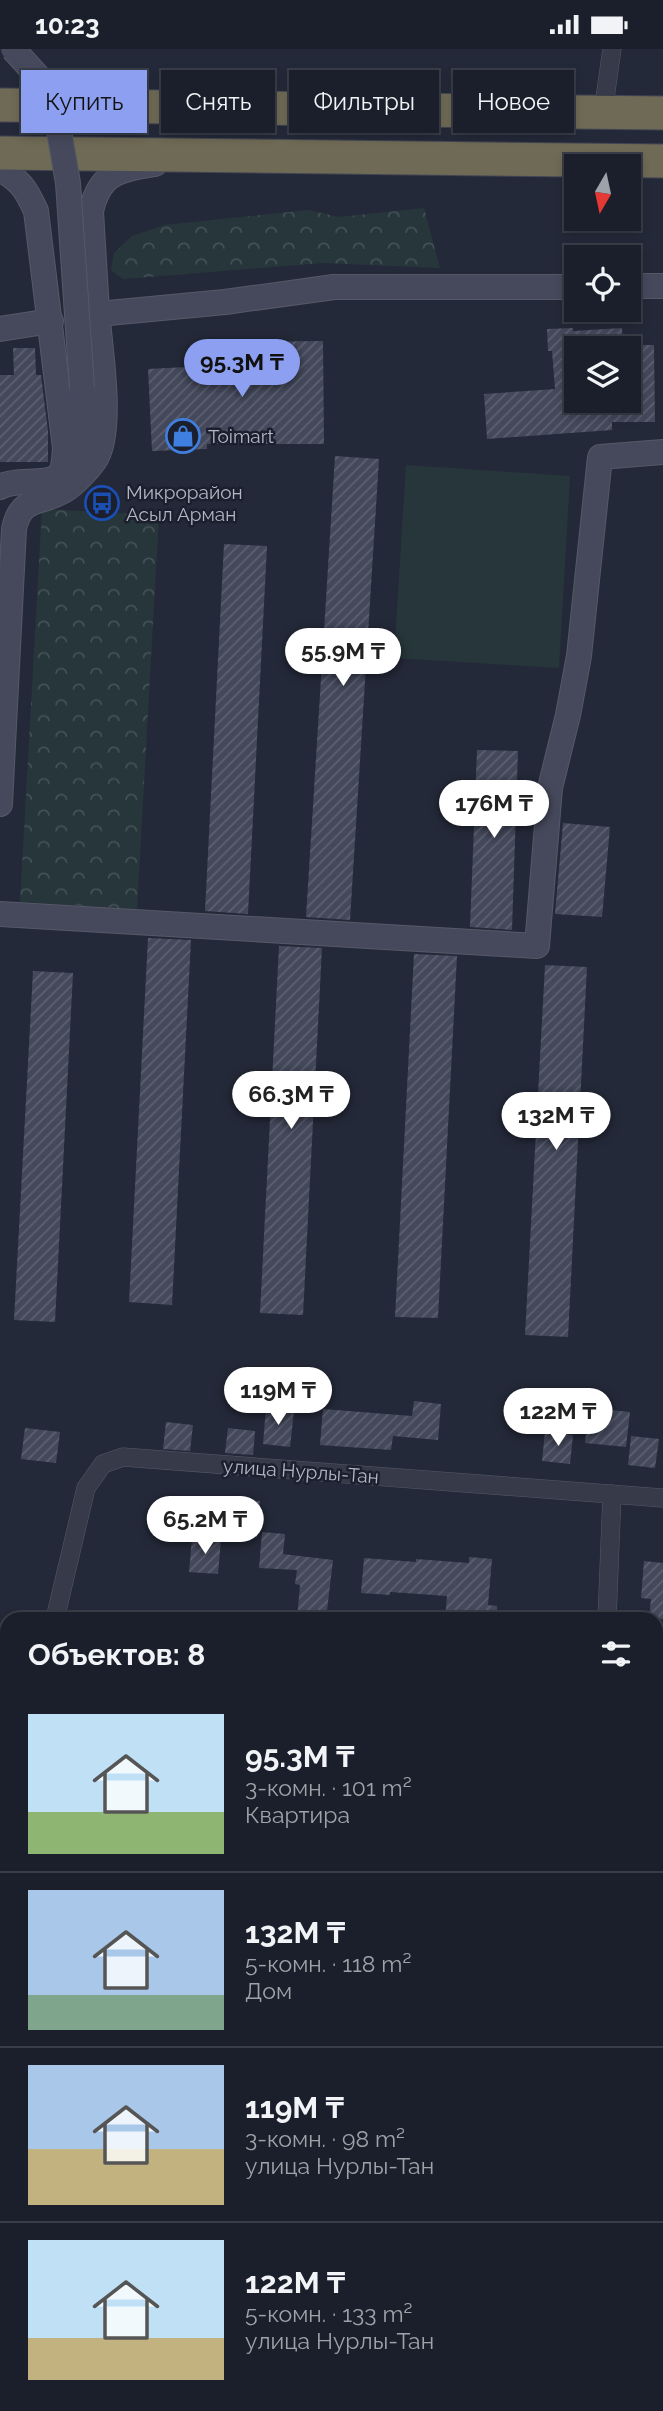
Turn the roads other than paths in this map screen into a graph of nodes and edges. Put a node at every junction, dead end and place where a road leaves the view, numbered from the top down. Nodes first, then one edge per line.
1 (13, 49) edge
2 (612, 49) edge
3 (0, 105) edge
4 (603, 112) junction
5 (663, 113) edge
6 (0, 153) edge
7 (202, 156) junction
8 (663, 161) edge
9 (0, 169) edge
10 (641, 286) edge
11 (663, 286) edge
12 (564, 287) edge
13 (98, 314) junction
14 (51, 321) junction
15 (0, 328) edge
16 (663, 452) edge
17 (88, 469) junction
18 (0, 487) edge
19 (0, 804) edge
20 (0, 914) edge
21 (612, 1494) junction
22 (663, 1498) edge
23 (57, 1612) edge
24 (607, 1612) edge

1 - 17 street, bridge
2 - 4 street
3 - 4 highway
4 - 5 highway
6 - 7 highway
7 - 8 highway
7 - 13 street
9 - 14 street
10 - 11 street
12 - 13 street
13 - 17 street
14 - 15 street
14 - 18 street
16 - 20 street
17 - 19 street
21 - 22 street, улица Нурлы-Тан
21 - 23 street, улица Нурлы-Тан
21 - 24 street

